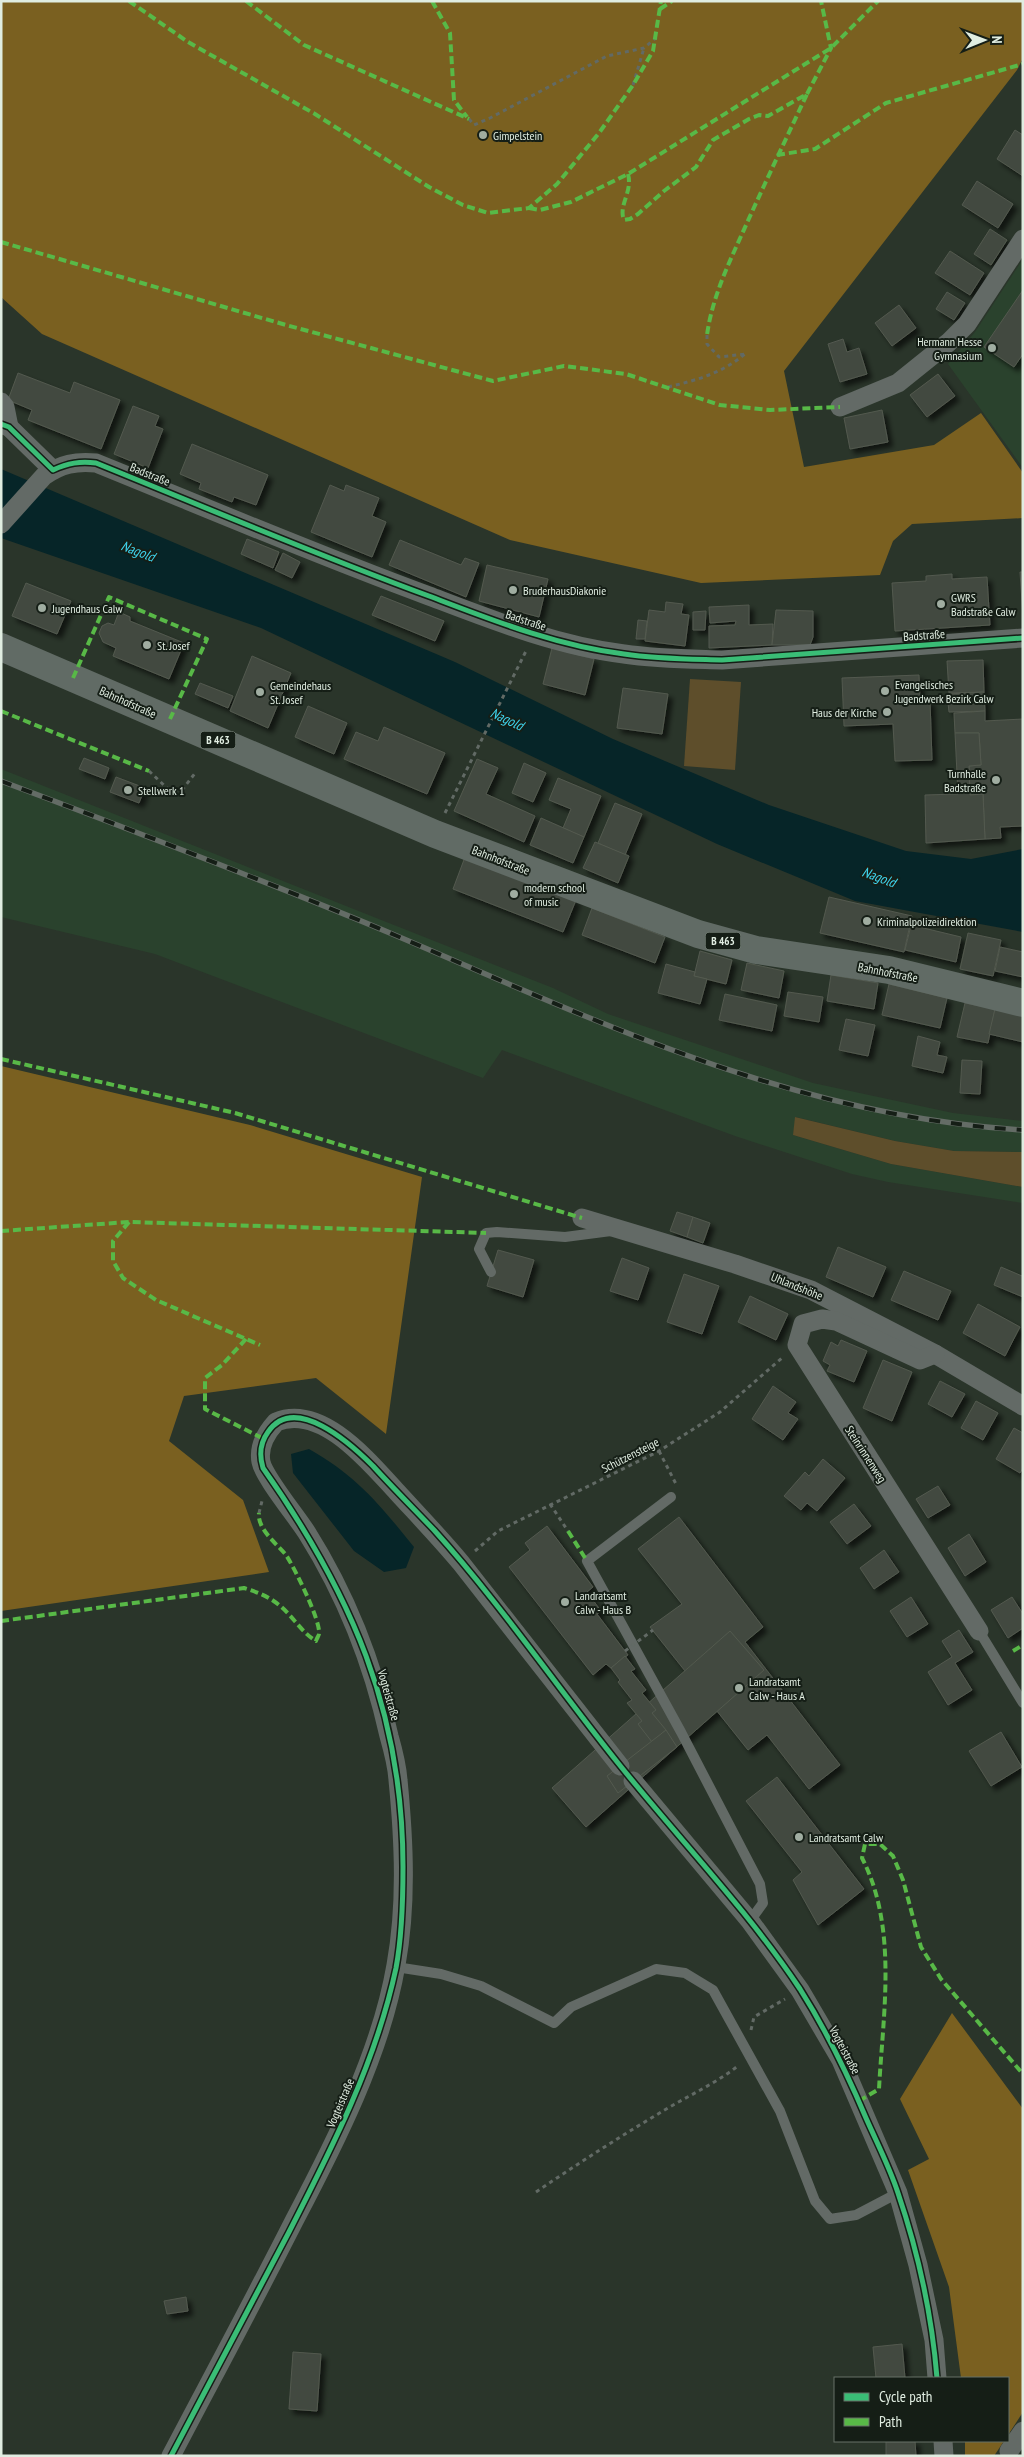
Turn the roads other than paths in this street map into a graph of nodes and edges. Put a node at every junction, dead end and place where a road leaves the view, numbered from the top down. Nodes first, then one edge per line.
1 (1023, 239) edge
2 (1, 402) edge
3 (840, 407) dead end
4 (5, 425) edge
5 (48, 473) junction
6 (1, 524) edge
7 (1023, 638) edge
8 (1, 647) edge
9 (1023, 1003) edge
10 (582, 1218) dead end
11 (618, 1230) junction
12 (491, 1272) dead end
13 (935, 1354) junction
14 (1023, 1406) edge
15 (670, 1497) dead end
16 (979, 1631) joint
17 (1023, 1702) edge
18 (620, 1766) dead end
19 (633, 1781) dead end
20 (750, 1921) junction
21 (396, 1967) junction
22 (898, 2192) junction
23 (938, 2377) edge
24 (1023, 2431) edge
25 (943, 2442) edge
26 (1009, 2451) dead end
27 (170, 2456) edge
28 (944, 2456) edge

1 - 3 street
2 - 4 street
4 - 5 street
5 - 6 street
5 - 7 street, Badstraße
8 - 9 main road, Bahnhofstraße / B 463
10 - 11 street, Uhlandshöhe
11 - 12 lane
11 - 13 street, Uhlandshöhe
13 - 14 street, Uhlandshöhe
13 - 16 street, Steinrinnenweg
15 - 20 lane
16 - 17 lane, Steinrinnenweg
18 - 21 street, Vogteistraße
19 - 20 street, Vogteistraße
20 - 22 street, Vogteistraße
21 - 22 lane
21 - 27 street, Vogteistraße
22 - 23 street, Vogteistraße
24 - 26 street
25 - 28 street

